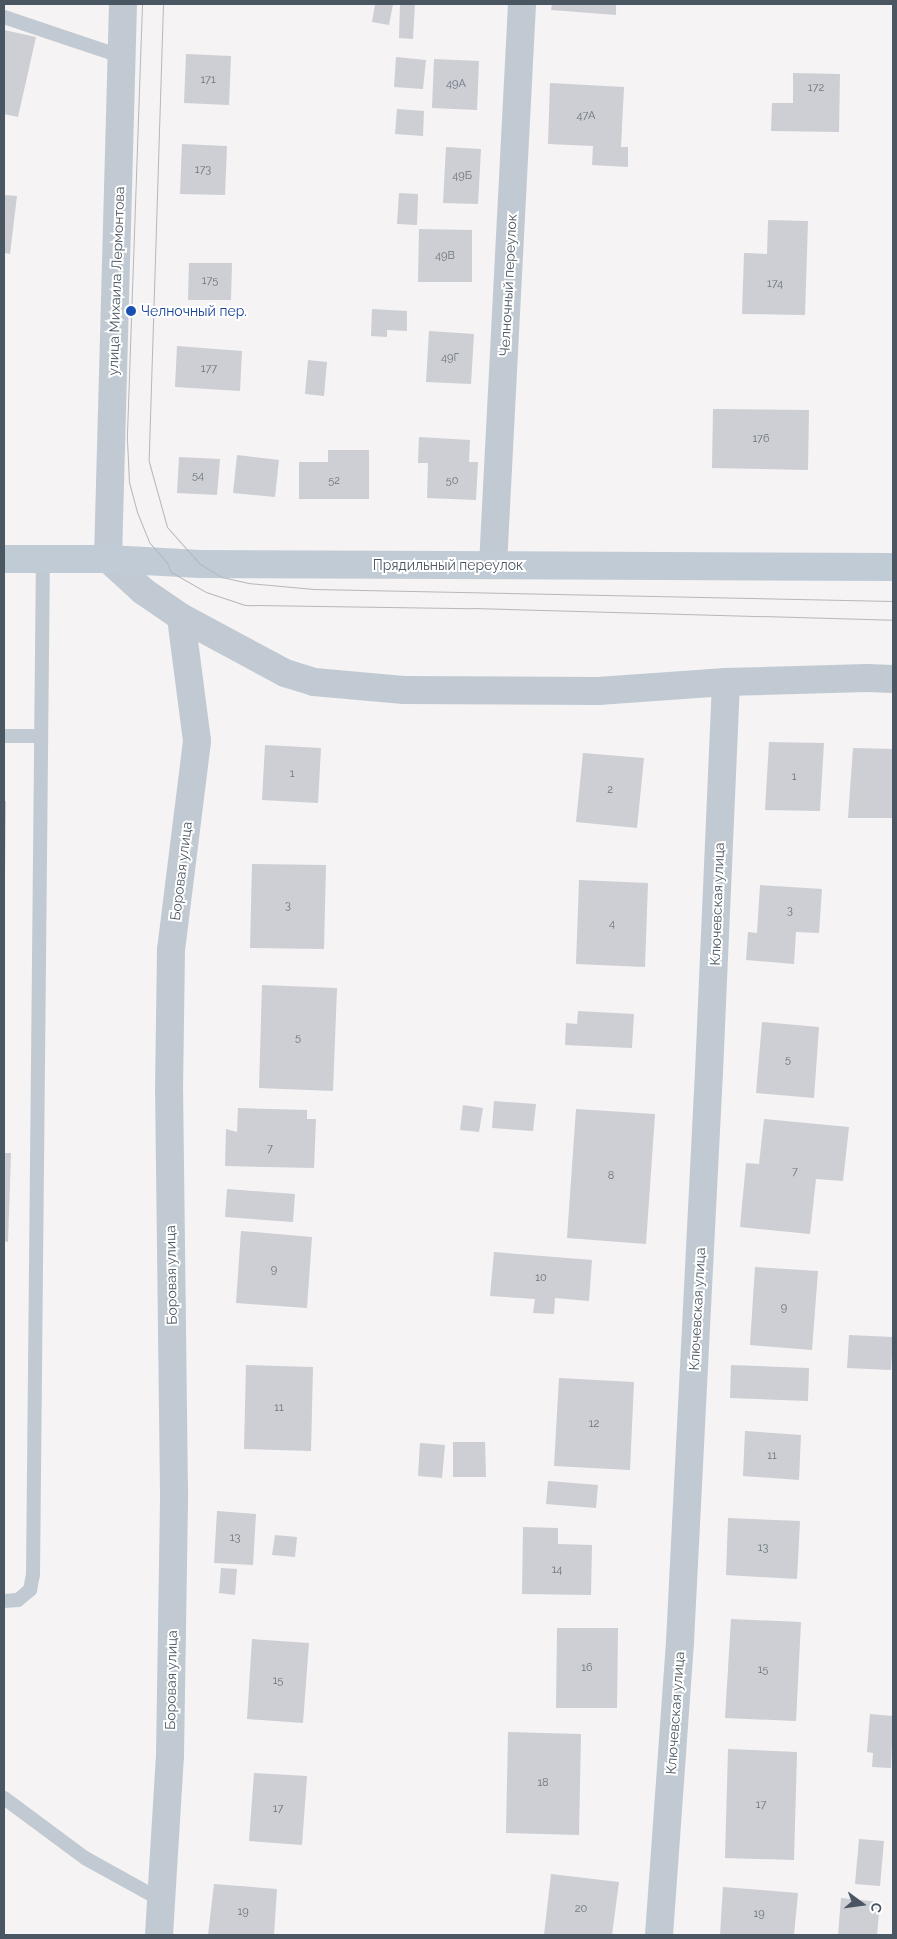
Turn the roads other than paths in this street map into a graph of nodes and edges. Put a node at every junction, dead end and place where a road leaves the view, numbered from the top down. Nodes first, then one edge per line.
1 (123, 4) edge
2 (522, 4) edge
3 (4, 18) edge
4 (123, 57) junction
5 (4, 559) edge
6 (43, 559) junction
7 (108, 559) junction
8 (493, 565) junction
9 (893, 567) edge
10 (181, 618) junction
11 (893, 679) edge
12 (726, 682) junction
13 (4, 736) edge
14 (41, 736) junction
15 (4, 1600) edge
16 (4, 1798) edge
17 (161, 1900) junction
18 (159, 1935) edge
19 (659, 1935) edge

1 - 4 street, улица Михаила Лермонтова
2 - 8 street, Челночный переулок
3 - 4 lane
4 - 7 street, улица Михаила Лермонтова
5 - 6 street, Прядильный переулок
6 - 7 street, Прядильный переулок
6 - 14 lane
7 - 8 street, Прядильный переулок
7 - 10 street
8 - 9 street, Прядильный переулок
10 - 12 street
10 - 17 street, Боровая улица
11 - 12 street
12 - 19 street, Ключевская улица
13 - 14 lane
14 - 15 lane
16 - 17 lane
17 - 18 street, Боровая улица

